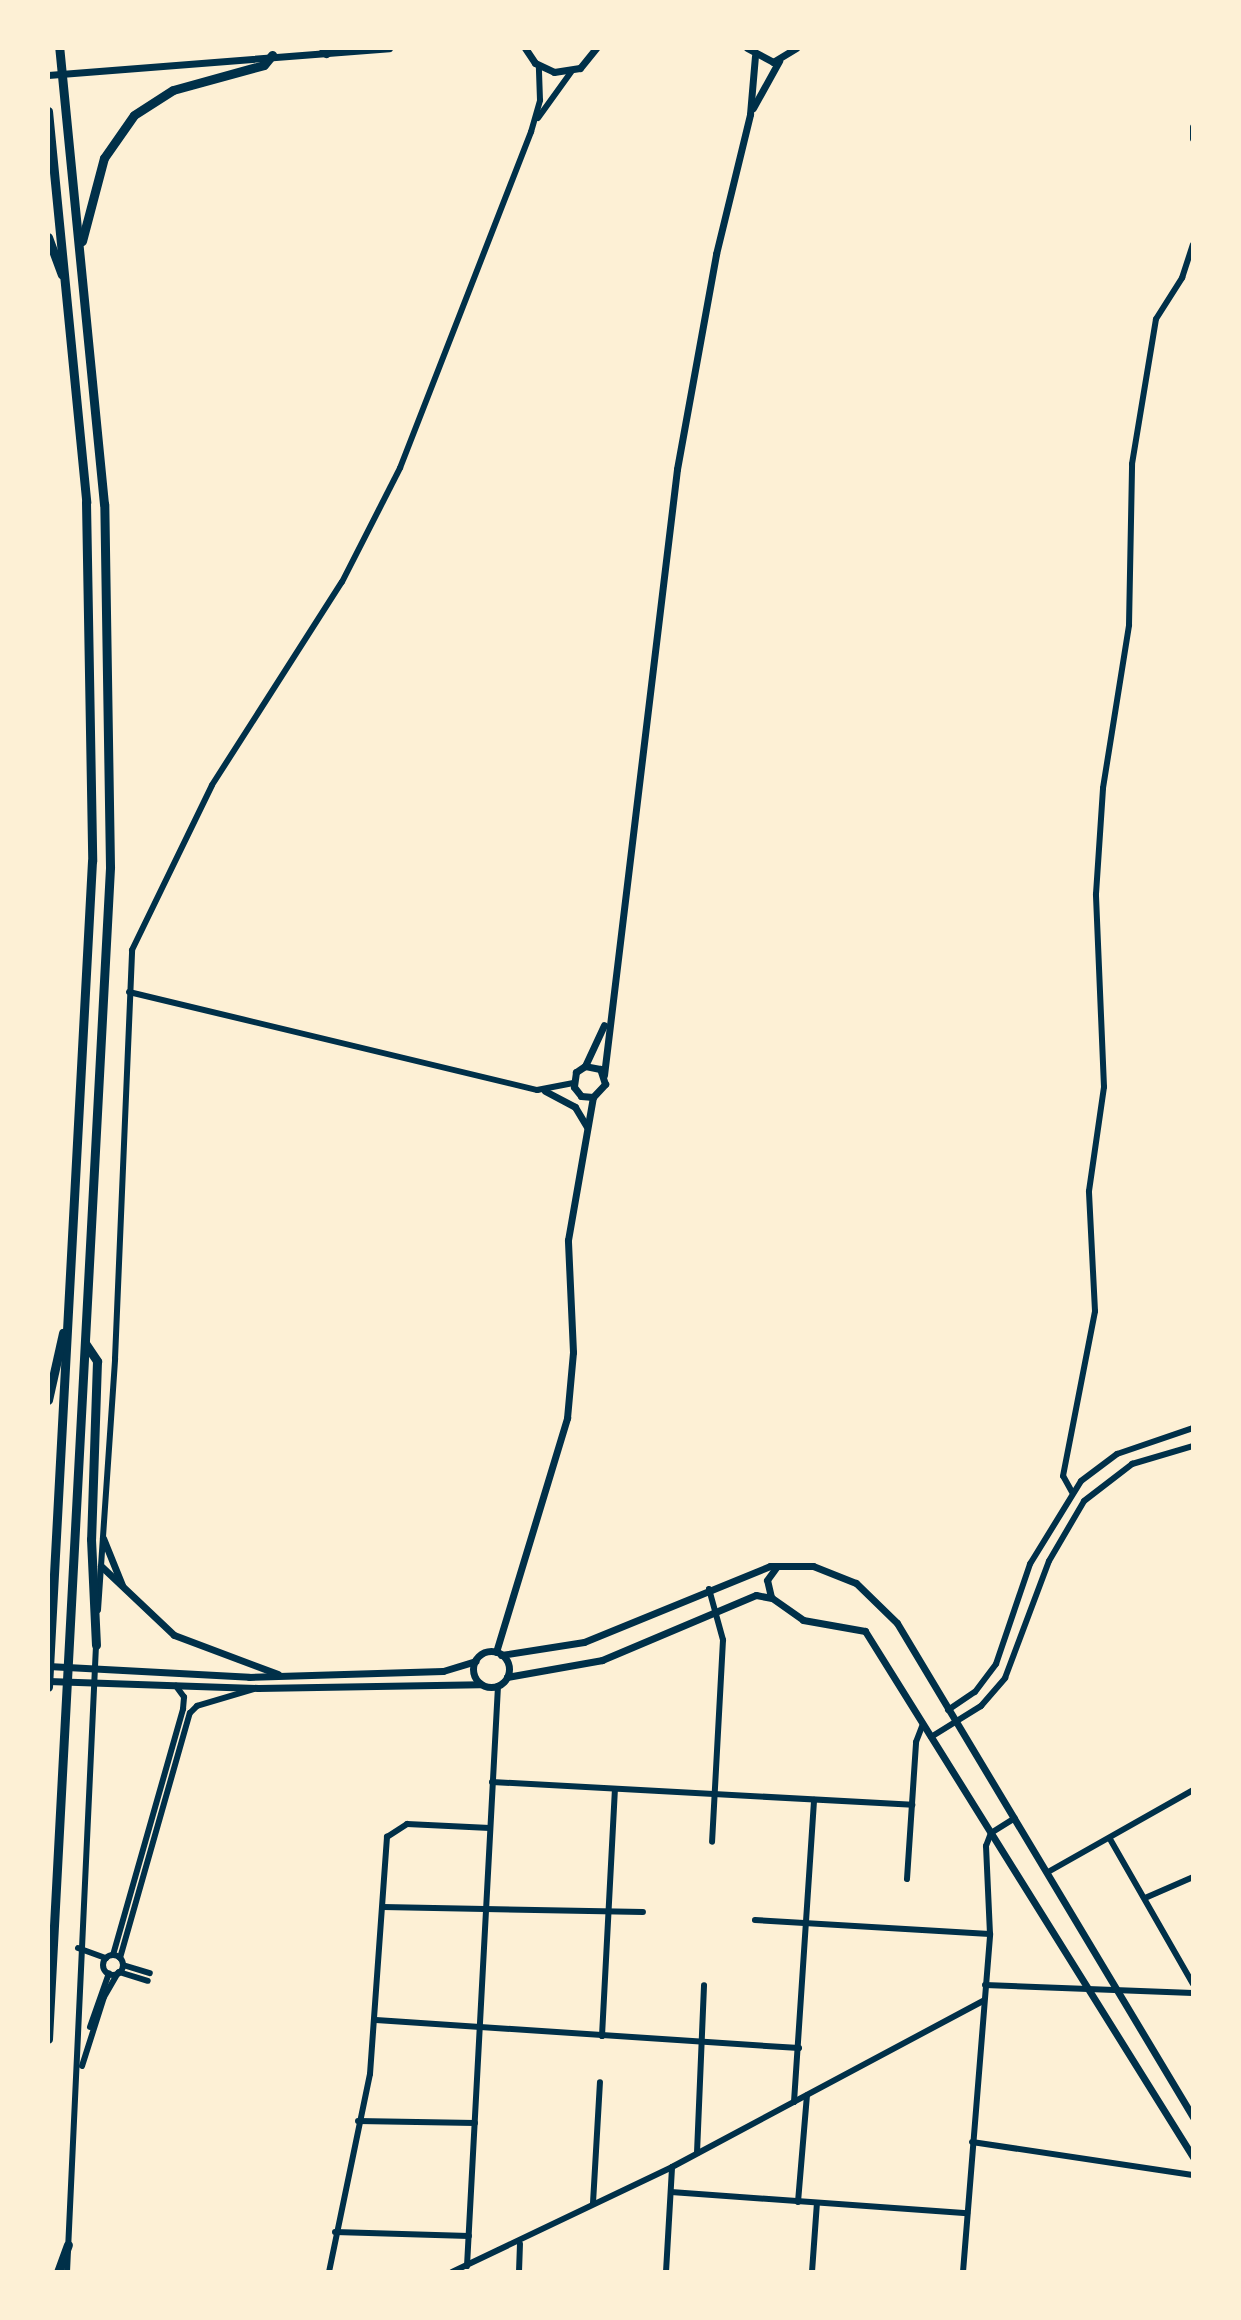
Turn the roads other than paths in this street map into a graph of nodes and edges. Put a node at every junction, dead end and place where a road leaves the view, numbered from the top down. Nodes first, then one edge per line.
1 (59, 48) edge
2 (389, 48) edge
3 (523, 48) edge
4 (596, 48) edge
5 (747, 48) edge
6 (796, 48) edge
7 (324, 51) edge
8 (272, 55) junction
9 (755, 56) junction
10 (779, 61) junction
11 (539, 67) junction
12 (571, 72) junction
13 (48, 75) edge
14 (48, 111) edge
15 (750, 114) junction
16 (1193, 127) edge
17 (531, 132) junction
18 (1193, 139) edge
19 (48, 237) edge
20 (1193, 245) edge
21 (81, 248) junction
22 (68, 292) junction
23 (129, 992) junction
24 (609, 1007) junction
25 (585, 1066) junction
26 (604, 1075) junction
27 (573, 1083) junction
28 (545, 1091) junction
29 (593, 1097) junction
30 (587, 1127) junction
31 (69, 1310) junction
32 (85, 1343) junction
33 (48, 1400) edge
34 (1193, 1428) edge
35 (1193, 1446) edge
36 (1072, 1492) junction
37 (103, 1538) junction
38 (779, 1565) junction
39 (101, 1566) junction
40 (709, 1589) junction
41 (124, 1591) junction
42 (48, 1595) edge
43 (772, 1598) junction
44 (716, 1611) junction
45 (52, 1618) junction
46 (96, 1645) junction
47 (499, 1653) junction
48 (475, 1661) junction
49 (48, 1666) edge
50 (284, 1676) junction
51 (507, 1677) junction
52 (48, 1684) edge
53 (480, 1684) junction
54 (176, 1686) junction
55 (498, 1686) junction
56 (258, 1688) junction
57 (948, 1710) junction
58 (956, 1723) junction
59 (923, 1724) junction
60 (931, 1737) junction
61 (492, 1782) junction
62 (615, 1789) junction
63 (1193, 1790) edge
64 (715, 1793) junction
65 (814, 1800) junction
66 (912, 1805) junction
67 (1015, 1818) junction
68 (490, 1828) junction
69 (991, 1833) junction
70 (1110, 1839) junction
71 (712, 1842) dead end
72 (1048, 1872) junction
73 (1193, 1877) edge
74 (907, 1879) dead end
75 (1145, 1898) junction
76 (383, 1907) junction
77 (486, 1909) junction
78 (610, 1911) junction
79 (643, 1912) dead end
80 (755, 1920) dead end
81 (805, 1921) junction
82 (990, 1934) junction
83 (78, 1948) junction
84 (116, 1956) junction
85 (106, 1958) junction
86 (120, 1970) junction
87 (109, 1973) junction
88 (149, 1977) dead end
89 (1193, 1984) edge
90 (704, 1985) dead end
91 (985, 1985) junction
92 (1093, 1991) junction
93 (1121, 1993) junction
94 (1193, 1993) edge
95 (983, 2001) junction
96 (376, 2020) junction
97 (480, 2026) junction
98 (602, 2036) junction
99 (48, 2039) edge
100 (701, 2043) junction
101 (799, 2048) junction
102 (80, 2073) junction
103 (600, 2082) dead end
104 (807, 2095) junction
105 (794, 2102) junction
106 (1193, 2117) edge
107 (358, 2121) junction
108 (475, 2123) junction
109 (972, 2142) junction
110 (697, 2153) junction
111 (1193, 2157) edge
112 (672, 2167) junction
113 (1193, 2175) edge
114 (671, 2192) junction
115 (798, 2202) junction
116 (593, 2203) junction
117 (817, 2203) junction
118 (967, 2213) junction
119 (335, 2232) junction
120 (469, 2236) junction
121 (520, 2244) junction
122 (68, 2245) junction
123 (467, 2266) junction
124 (58, 2272) edge
125 (67, 2272) edge
126 (329, 2272) edge
127 (452, 2272) edge
128 (519, 2272) edge
129 (666, 2272) edge
130 (812, 2272) edge
131 (963, 2272) edge

1 - 21 highway
2 - 7 street
3 - 11 street
4 - 12 street
5 - 9 street
6 - 10 street
7 - 8 street
8 - 13 street
8 - 21 highway
9 - 10 street
9 - 15 street
10 - 15 street
11 - 12 street
11 - 17 street
12 - 17 street
14 - 22 highway
15 - 24 street
16 - 18 street
17 - 23 street
19 - 22 highway
20 - 36 street
21 - 32 highway
22 - 31 highway
23 - 28 street
23 - 37 street
24 - 25 street
24 - 26 street
25 - 26 street
25 - 27 street
26 - 29 street
27 - 28 street
27 - 29 street
28 - 30 street
29 - 30 street
30 - 47 street
31 - 33 highway
31 - 45 highway
32 - 46 highway
32 - 99 highway
34 - 36 street
35 - 58 street
36 - 57 street
37 - 39 street
37 - 41 street
38 - 40 street
38 - 43 street
38 - 57 street
39 - 41 street
39 - 46 street
40 - 44 street
40 - 47 street
41 - 50 street
42 - 45 highway
43 - 44 street
43 - 59 street
44 - 51 street
44 - 64 street
45 - 52 highway
46 - 83 street
47 - 48 street
47 - 51 street
48 - 50 street
48 - 53 street
49 - 50 street
51 - 55 street
52 - 54 street
53 - 55 street
53 - 56 street
54 - 56 street
54 - 84 street
55 - 61 street
56 - 84 street
57 - 58 street
58 - 60 street
58 - 67 street
59 - 60 street
59 - 66 street
60 - 69 street
61 - 62 street
61 - 68 street
62 - 64 street
62 - 78 street
63 - 70 street
64 - 65 street
64 - 71 street
65 - 66 street
65 - 81 street
66 - 74 street
67 - 69 street
67 - 72 street
68 - 76 street
68 - 77 street
69 - 82 street
69 - 92 street
70 - 72 street
70 - 75 street
72 - 93 street
73 - 75 street
75 - 89 street
76 - 77 street
76 - 96 street
77 - 78 street
77 - 97 street
78 - 79 street
78 - 98 street
80 - 81 street
81 - 82 street
81 - 101 street
82 - 91 street
83 - 85 street
83 - 102 street
84 - 85 street
84 - 86 street
85 - 87 street
86 - 87 street
86 - 88 street
86 - 102 street
87 - 102 street
90 - 100 street
91 - 92 street
91 - 95 street
92 - 93 street
92 - 111 street
93 - 94 street
93 - 106 street
95 - 104 street
95 - 109 street
96 - 97 street
96 - 107 street
97 - 98 street
97 - 108 street
98 - 100 street
100 - 101 street
100 - 110 street
101 - 105 street
102 - 122 street
103 - 116 street
104 - 105 street
104 - 115 street
105 - 110 street
107 - 108 street
107 - 119 street
108 - 120 street
109 - 113 street
109 - 118 street
110 - 112 street
112 - 114 street
112 - 116 street
114 - 115 street
114 - 129 street
115 - 117 street
116 - 121 street
117 - 118 street
117 - 130 street
118 - 131 street
119 - 120 street
119 - 126 street
120 - 123 street
121 - 123 street
121 - 128 street
122 - 124 highway
122 - 125 street
123 - 127 street

